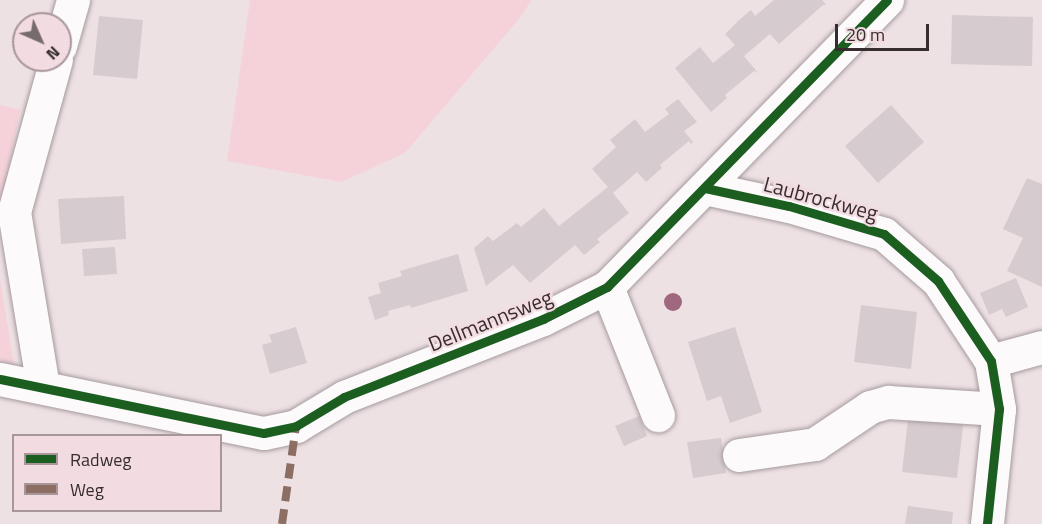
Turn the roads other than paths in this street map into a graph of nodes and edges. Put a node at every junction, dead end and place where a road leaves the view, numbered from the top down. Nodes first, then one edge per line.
1 (887, 0) edge
2 (53, 72) edge
3 (705, 188) junction
4 (607, 287) junction
5 (1042, 347) edge
6 (992, 361) junction
7 (0, 379) edge
8 (44, 387) junction
9 (999, 410) junction
10 (658, 415) dead end
11 (739, 455) dead end
12 (987, 524) edge

1 - 3 street, Dellmannsweg
2 - 8 street
3 - 4 street, Dellmannsweg
3 - 6 street, Laubrockweg
4 - 8 street, Dellmannsweg
4 - 10 street
5 - 6 street
6 - 9 street, Laubrockweg
7 - 8 street, Dellmannsweg
9 - 11 street
9 - 12 street, Laubrockweg

